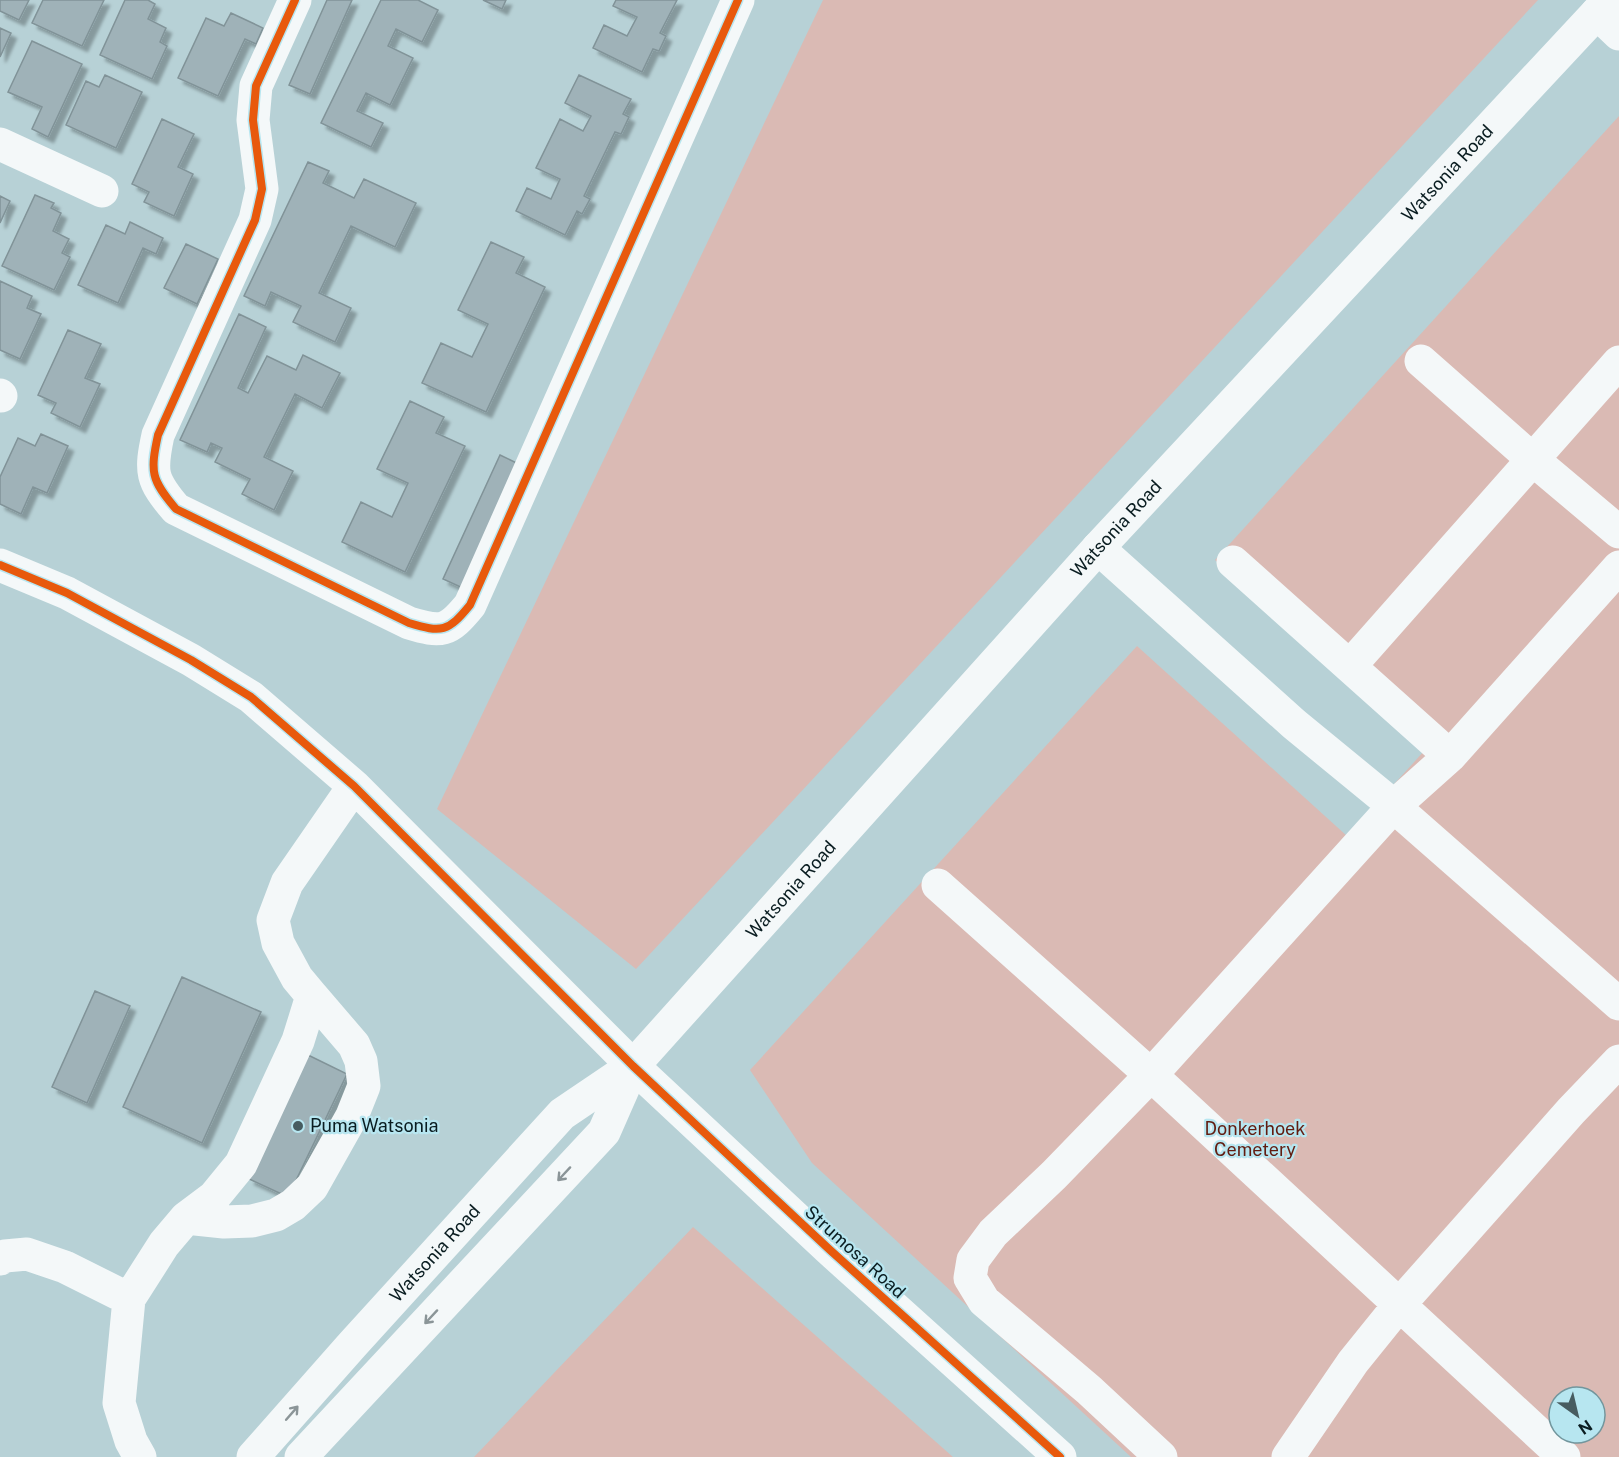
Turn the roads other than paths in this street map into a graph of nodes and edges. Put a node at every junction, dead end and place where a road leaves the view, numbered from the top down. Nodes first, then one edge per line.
1 (295, 0) edge
2 (738, 0) edge
3 (1608, 16) edge
4 (0, 144) edge
5 (102, 191) dead end
6 (1421, 361) dead end
7 (1619, 362) edge
8 (1532, 459) junction
9 (1619, 532) edge
10 (1098, 548) junction
11 (1233, 562) dead end
12 (0, 565) edge
13 (1619, 567) edge
14 (1350, 666) junction
15 (1450, 756) junction
16 (354, 786) junction
17 (1393, 807) junction
18 (938, 885) dead end
19 (312, 996) junction
20 (1619, 1004) edge
21 (1619, 1061) edge
22 (633, 1066) junction
23 (1151, 1075) junction
24 (186, 1218) junction
25 (0, 1259) edge
26 (129, 1299) junction
27 (1399, 1305) junction
28 (140, 1457) edge
29 (253, 1457) edge
30 (301, 1457) edge
31 (1060, 1457) edge
32 (1161, 1457) edge
33 (1288, 1457) edge
34 (1564, 1457) edge

1 - 2 street
3 - 10 street, Watsonia Road
4 - 5 street
6 - 8 street
7 - 8 street
8 - 9 street
8 - 14 street
10 - 17 street
10 - 22 street, Watsonia Road
11 - 14 street
12 - 16 street, Strumosa Road
13 - 15 street
14 - 15 street
15 - 17 street
16 - 19 street
16 - 22 street, Strumosa Road
17 - 20 street
17 - 23 street
18 - 23 street
19 - 24 street
19 - 24 street
21 - 27 street
29 -> 22 street, Watsonia Road
22 -> 30 street, Watsonia Road
22 - 31 street, Strumosa Road
23 - 27 street
23 - 32 street
24 - 26 street
25 - 26 street
26 - 28 street
27 - 33 street
27 - 34 street

